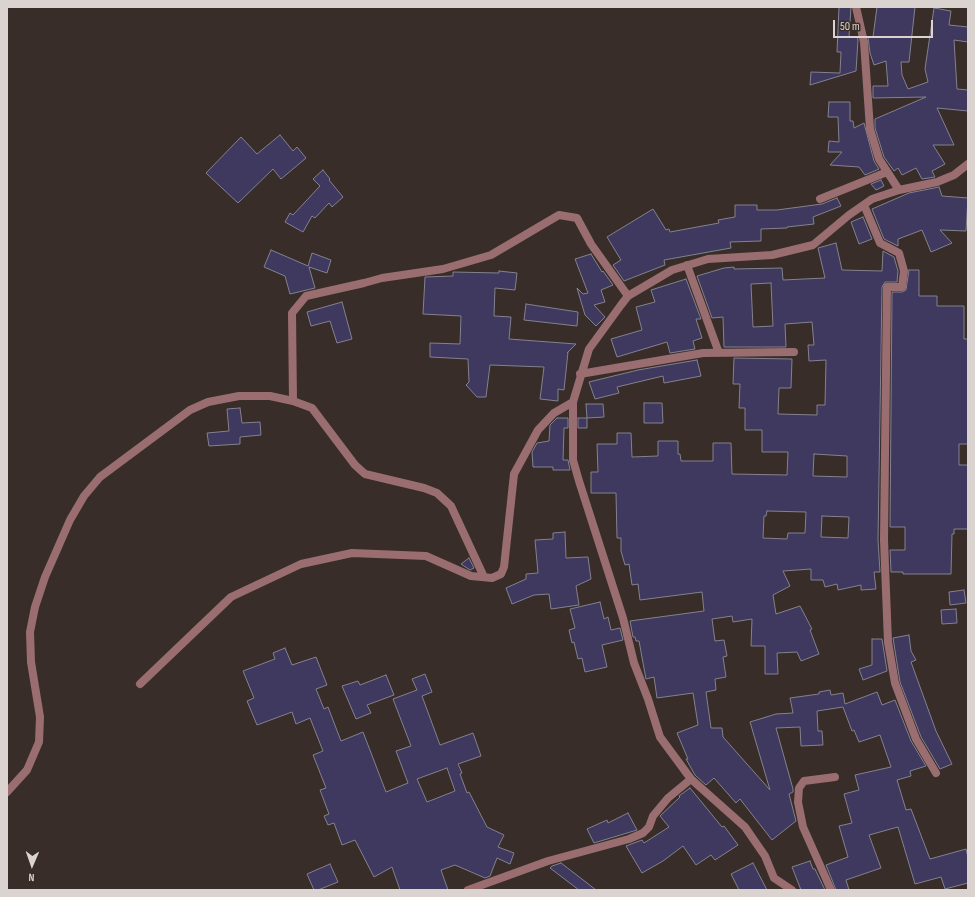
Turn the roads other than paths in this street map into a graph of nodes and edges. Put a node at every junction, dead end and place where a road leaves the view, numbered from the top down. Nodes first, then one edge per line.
1 (856, 7) edge
2 (968, 164) edge
3 (887, 172) junction
4 (899, 190) junction
5 (820, 199) dead end
6 (864, 205) junction
7 (687, 265) junction
8 (628, 296) junction
9 (794, 352) dead end
10 (719, 353) junction
11 (580, 374) junction
12 (293, 401) junction
13 (573, 402) junction
14 (484, 577) junction
15 (140, 684) dead end
16 (936, 773) dead end
17 (835, 777) dead end
18 (691, 779) junction
19 (7, 792) edge
20 (468, 890) edge
21 (792, 890) edge
22 (832, 890) edge

1 - 3 street
2 - 4 street
3 - 4 street
3 - 5 street
4 - 6 street
6 - 7 street
6 - 16 street
7 - 8 street
7 - 10 street
8 - 11 street
8 - 12 street
9 - 10 street
10 - 11 street
11 - 13 street
12 - 14 street
12 - 19 street
13 - 14 street
13 - 18 street
14 - 15 street
17 - 22 street
18 - 20 street
18 - 21 street

